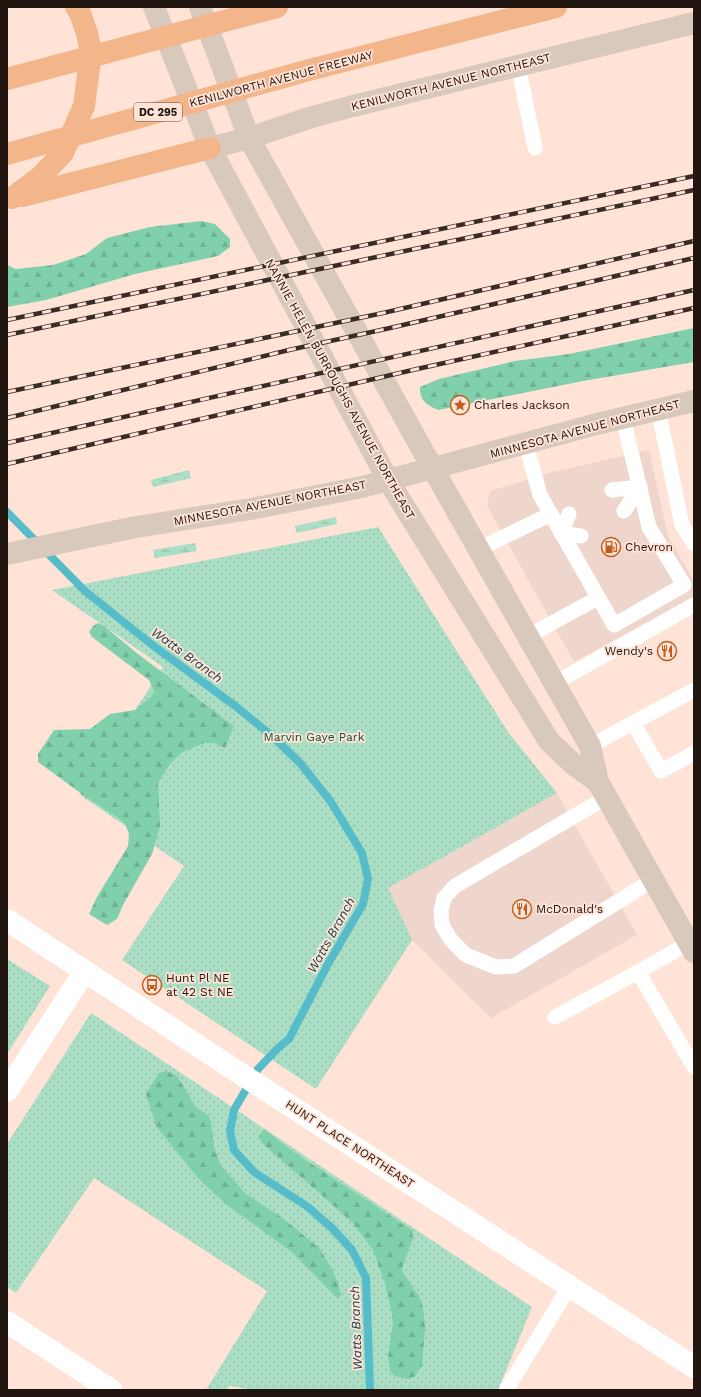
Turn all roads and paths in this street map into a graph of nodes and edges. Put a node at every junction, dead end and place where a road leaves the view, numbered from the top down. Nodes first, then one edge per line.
1 (76, 7) edge
2 (154, 7) edge
3 (200, 7) edge
4 (277, 7) edge
5 (556, 7) edge
6 (694, 23) edge
7 (518, 66) junction
8 (7, 79) edge
9 (249, 138) junction
10 (210, 148) junction
11 (535, 148) dead end
12 (7, 154) edge
13 (10, 199) edge
14 (694, 400) edge
15 (658, 409) junction
16 (623, 418) junction
17 (526, 444) junction
18 (433, 469) junction
19 (388, 480) junction
20 (640, 487) junction
21 (551, 514) junction
22 (575, 525) dead end
23 (561, 533) junction
24 (694, 544) edge
25 (479, 549) junction
26 (11, 554) edge
27 (598, 598) junction
28 (694, 605) edge
29 (528, 636) junction
30 (555, 683) junction
31 (694, 690) edge
32 (633, 723) junction
33 (590, 746) junction
34 (694, 753) edge
35 (602, 790) junction
36 (654, 880) junction
37 (7, 920) edge
38 (692, 947) edge
39 (85, 971) junction
40 (638, 972) junction
41 (555, 1017) dead end
42 (694, 1067) edge
43 (7, 1091) edge
44 (570, 1286) junction
45 (7, 1322) edge
46 (694, 1367) edge
47 (111, 1390) edge
48 (506, 1390) edge

1 - 13 highway
2 - 10 main road, NANNIE HELEN BURROUGHS AVENUE NORTHEAST
3 - 9 main road, NANNIE HELEN BURROUGHS AVENUE NORTHEAST
4 - 8 highway
5 - 12 highway, KENILWORTH AVENUE FREEWAY / DC 295
6 - 7 main road, KENILWORTH AVENUE NORTHEAST
7 - 9 main road, KENILWORTH AVENUE NORTHEAST
7 - 11 lane
9 - 10 main road, KENILWORTH AVENUE NORTHEAST
9 - 18 main road, NANNIE HELEN BURROUGHS AVENUE NORTHEAST
10 - 13 highway
10 - 19 main road, NANNIE HELEN BURROUGHS AVENUE NORTHEAST
14 - 15 main road, MINNESOTA AVENUE NORTHEAST
15 - 16 main road, MINNESOTA AVENUE NORTHEAST
15 - 24 lane
16 - 17 main road, MINNESOTA AVENUE NORTHEAST
16 - 20 lane
17 - 18 main road, MINNESOTA AVENUE NORTHEAST
17 - 21 lane
18 - 19 main road, MINNESOTA AVENUE NORTHEAST
18 - 25 main road, NANNIE HELEN BURROUGHS AVENUE NORTHEAST
19 - 26 main road, MINNESOTA AVENUE NORTHEAST
19 - 35 main road, NANNIE HELEN BURROUGHS AVENUE NORTHEAST
20 - 20 lane
20 - 27 lane
21 - 23 lane
21 - 25 lane
22 - 23 lane
23 - 27 lane
25 - 29 main road, NANNIE HELEN BURROUGHS AVENUE NORTHEAST
27 - 29 lane
28 - 30 lane
29 - 30 main road, NANNIE HELEN BURROUGHS AVENUE NORTHEAST
30 - 33 main road, NANNIE HELEN BURROUGHS AVENUE NORTHEAST
31 - 32 lane
32 - 33 lane
32 - 34 lane
33 - 35 main road, NANNIE HELEN BURROUGHS AVENUE NORTHEAST
35 - 36 main road, NANNIE HELEN BURROUGHS AVENUE NORTHEAST
35 - 36 lane
36 - 38 main road, NANNIE HELEN BURROUGHS AVENUE NORTHEAST
37 - 39 street, HUNT PLACE NORTHEAST
38 - 40 lane
39 - 43 street
39 - 44 street, HUNT PLACE NORTHEAST
40 - 41 lane
40 - 42 lane
44 - 46 street, HUNT PLACE NORTHEAST
44 - 48 lane
45 - 47 street

